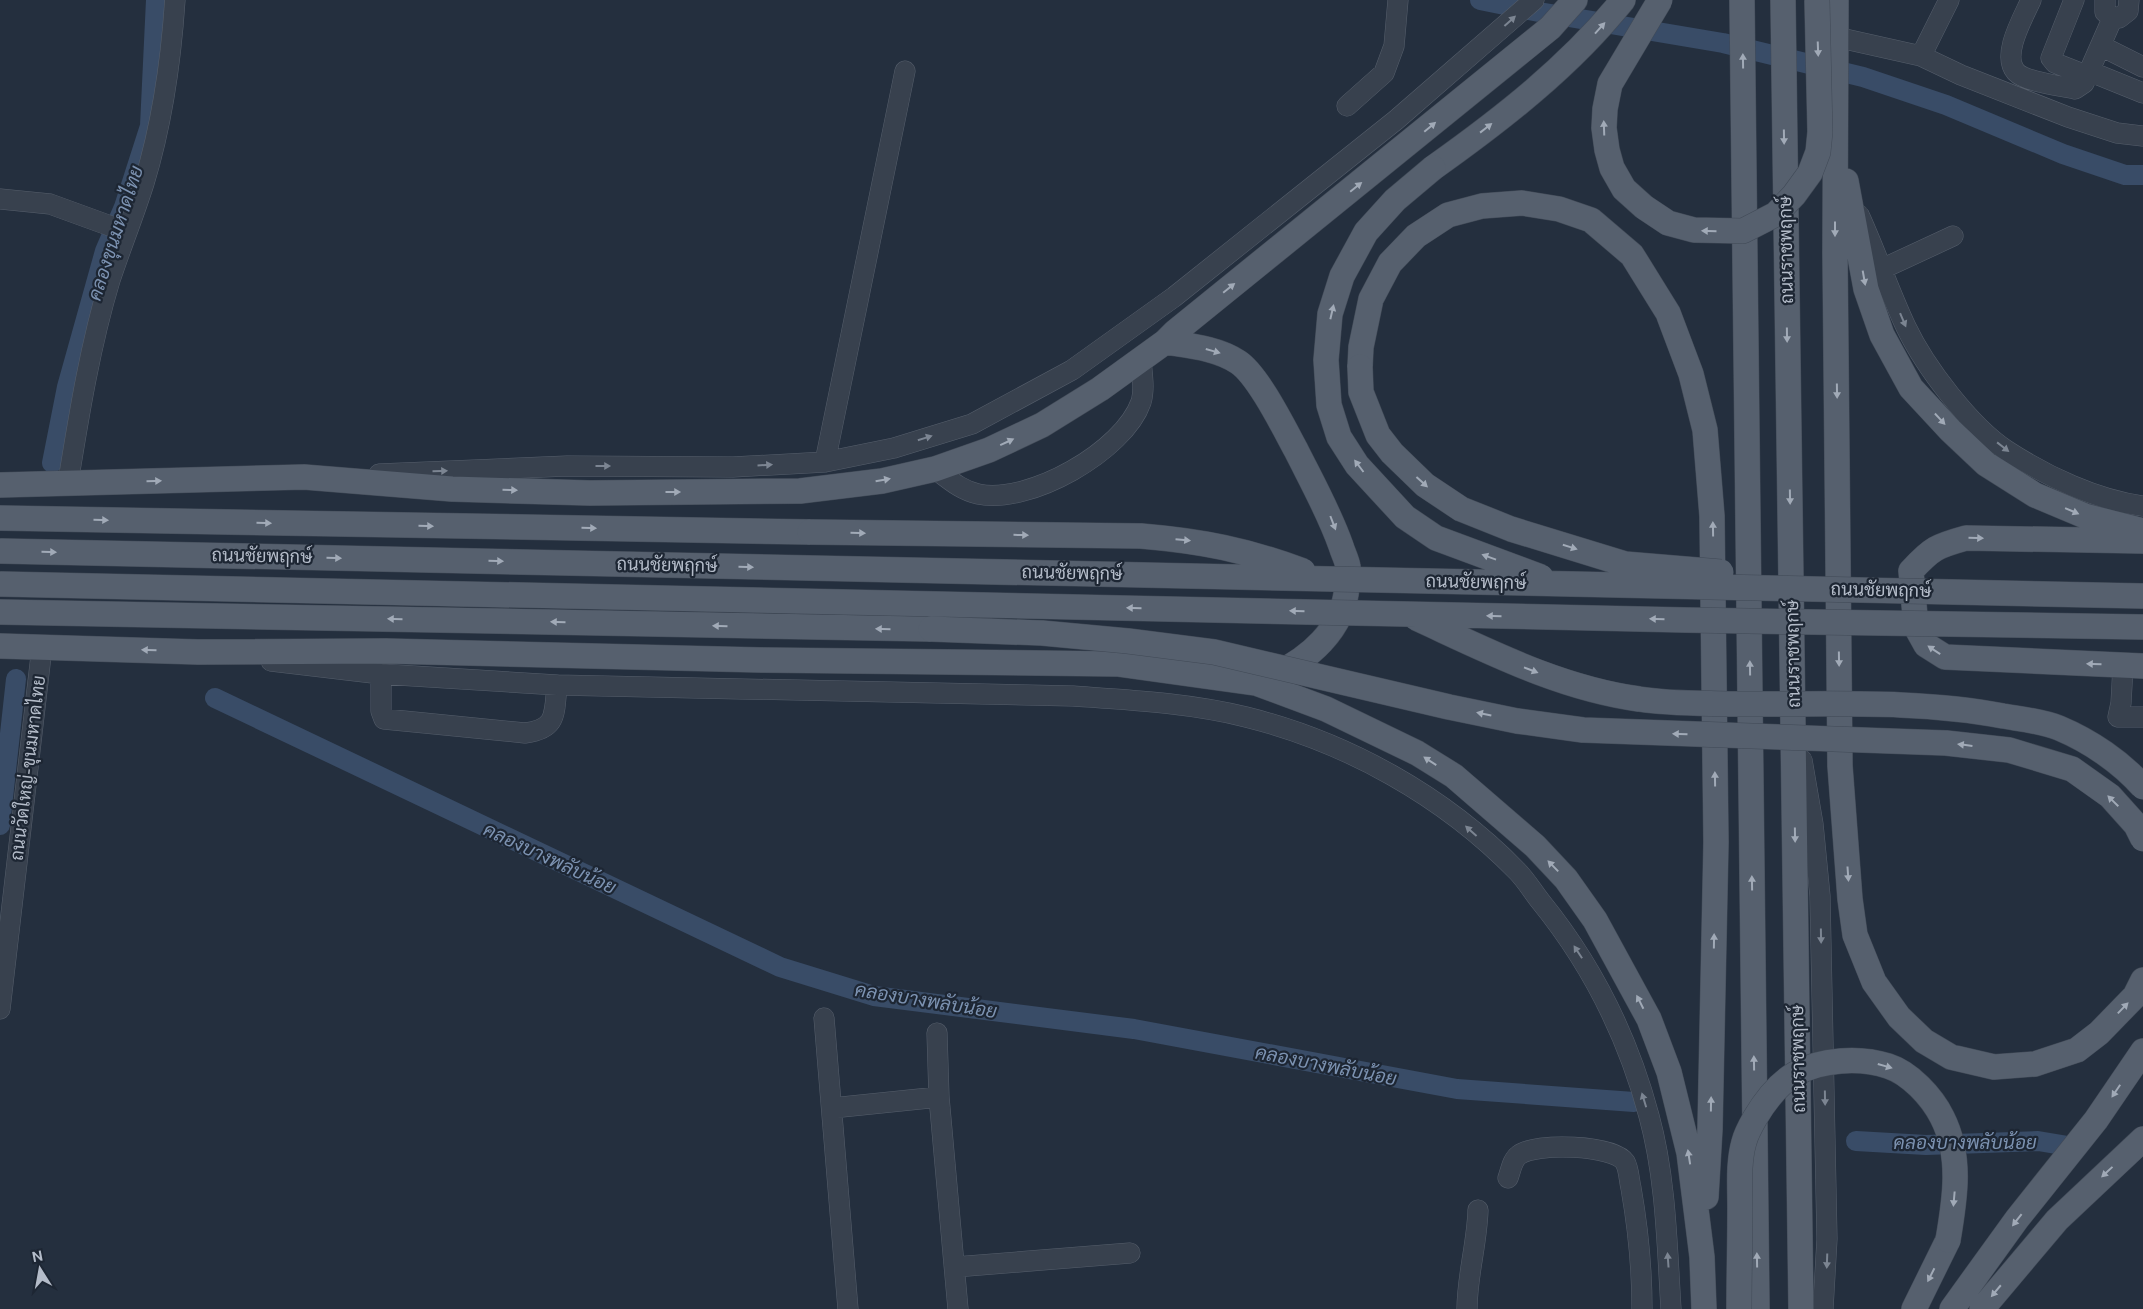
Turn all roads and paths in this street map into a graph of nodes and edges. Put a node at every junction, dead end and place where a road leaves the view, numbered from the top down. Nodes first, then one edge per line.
1 (175, 0) edge
2 (1398, 0) edge
3 (1534, 0) edge
4 (1575, 0) edge
5 (1623, 0) edge
6 (1660, 0) edge
7 (1742, 0) edge
8 (1783, 0) edge
9 (1817, 0) edge
10 (1836, 0) edge
11 (1949, 0) edge
12 (2031, 0) edge
13 (2074, 0) edge
14 (2134, 3) edge
15 (2106, 4) edge
16 (2101, 46) junction
17 (1836, 49) junction
18 (1921, 56) junction
19 (2143, 67) edge
20 (905, 72) dead end
21 (2089, 74) junction
22 (2143, 93) edge
23 (1347, 106) dead end
24 (2143, 136) edge
25 (1836, 145) junction
26 (1850, 195) junction
27 (0, 199) edge
28 (124, 232) junction
29 (1953, 236) dead end
30 (1882, 268) junction
31 (1165, 342) junction
32 (1141, 360) junction
33 (826, 462) junction
34 (936, 469) junction
35 (304, 477) junction
36 (68, 484) junction
37 (0, 485) edge
38 (2143, 506) edge
39 (0, 518) edge
40 (2143, 531) edge
41 (2143, 541) edge
42 (0, 551) edge
43 (0, 584) edge
44 (2143, 586) edge
45 (2143, 596) edge
46 (0, 612) edge
47 (2143, 620) edge
48 (2143, 626) edge
49 (0, 646) edge
50 (42, 647) junction
51 (198, 652) junction
52 (2133, 666) edge
53 (381, 674) junction
54 (1256, 683) junction
55 (557, 685) junction
56 (1794, 714) junction
57 (2143, 717) edge
58 (2143, 787) edge
59 (2143, 838) edge
60 (2143, 980) edge
61 (0, 1009) edge
62 (824, 1018) dead end
63 (937, 1033) dead end
64 (2143, 1051) edge
65 (939, 1097) junction
66 (832, 1108) junction
67 (2143, 1139) edge
68 (1508, 1178) dead end
69 (1478, 1210) dead end
70 (1130, 1253) dead end
71 (1702, 1257) junction
72 (955, 1267) junction
73 (848, 1309) edge
74 (958, 1309) edge
75 (1467, 1309) edge
76 (1642, 1309) edge
77 (1671, 1309) edge
78 (1704, 1309) edge
79 (1739, 1309) edge
80 (1757, 1309) edge
81 (1801, 1309) edge
82 (1823, 1309) edge
83 (1914, 1309) edge
84 (1952, 1309) edge
85 (1982, 1309) edge

1 - 28 street
2 - 23 street
33 -> 3 street
31 -> 4 main road
47 -> 5 main road, bridge
9 -> 6 main road, bridge
80 -> 7 main road
8 -> 56 main road, ถนนราชพฤกษ์
10 - 17 main road
11 - 18 street
12 - 21 street
13 - 21 street
14 - 15 street
15 - 16 street
16 - 19 street
16 - 21 street
17 - 18 street
17 - 25 main road
18 - 24 street
20 - 33 street
21 - 22 street
25 - 26 main road
25 -> 60 main road
26 - 30 street
26 -> 40 main road
27 - 28 street
28 - 36 street
29 - 30 street
30 -> 38 street
31 - 32 main road
31 -> 54 main road
34 -> 32 main road
32 - 34 street
35 -> 33 street
35 -> 34 main road
36 -> 35 main road
36 - 37 main road
39 -> 58 main road, bridge
52 -> 41 main road
42 -> 45 main road, ถนนชัยพฤกษ์, bridge
48 -> 43 main road, ถนนชัยพฤกษ์, bridge
71 -> 44 main road, bridge
59 -> 46 main road, bridge
49 - 50 main road
51 -> 50 main road
50 - 61 street, ถนนวัดใหญ่-ขุนมหาดไทย
51 - 53 street
51 - 54 main road
52 - 57 street
53 - 55 street
53 - 55 street
71 -> 54 main road
77 -> 55 street
56 -> 81 main road, ถนนราชพฤกษ์
56 -> 82 street
62 - 66 street
63 - 65 street
64 -> 84 main road
65 - 66 street
65 - 72 street
66 - 73 street
67 -> 85 main road
68 - 76 street
69 - 75 street
70 - 72 street
71 - 78 main road
72 - 74 street
79 -> 83 main road, bridge

